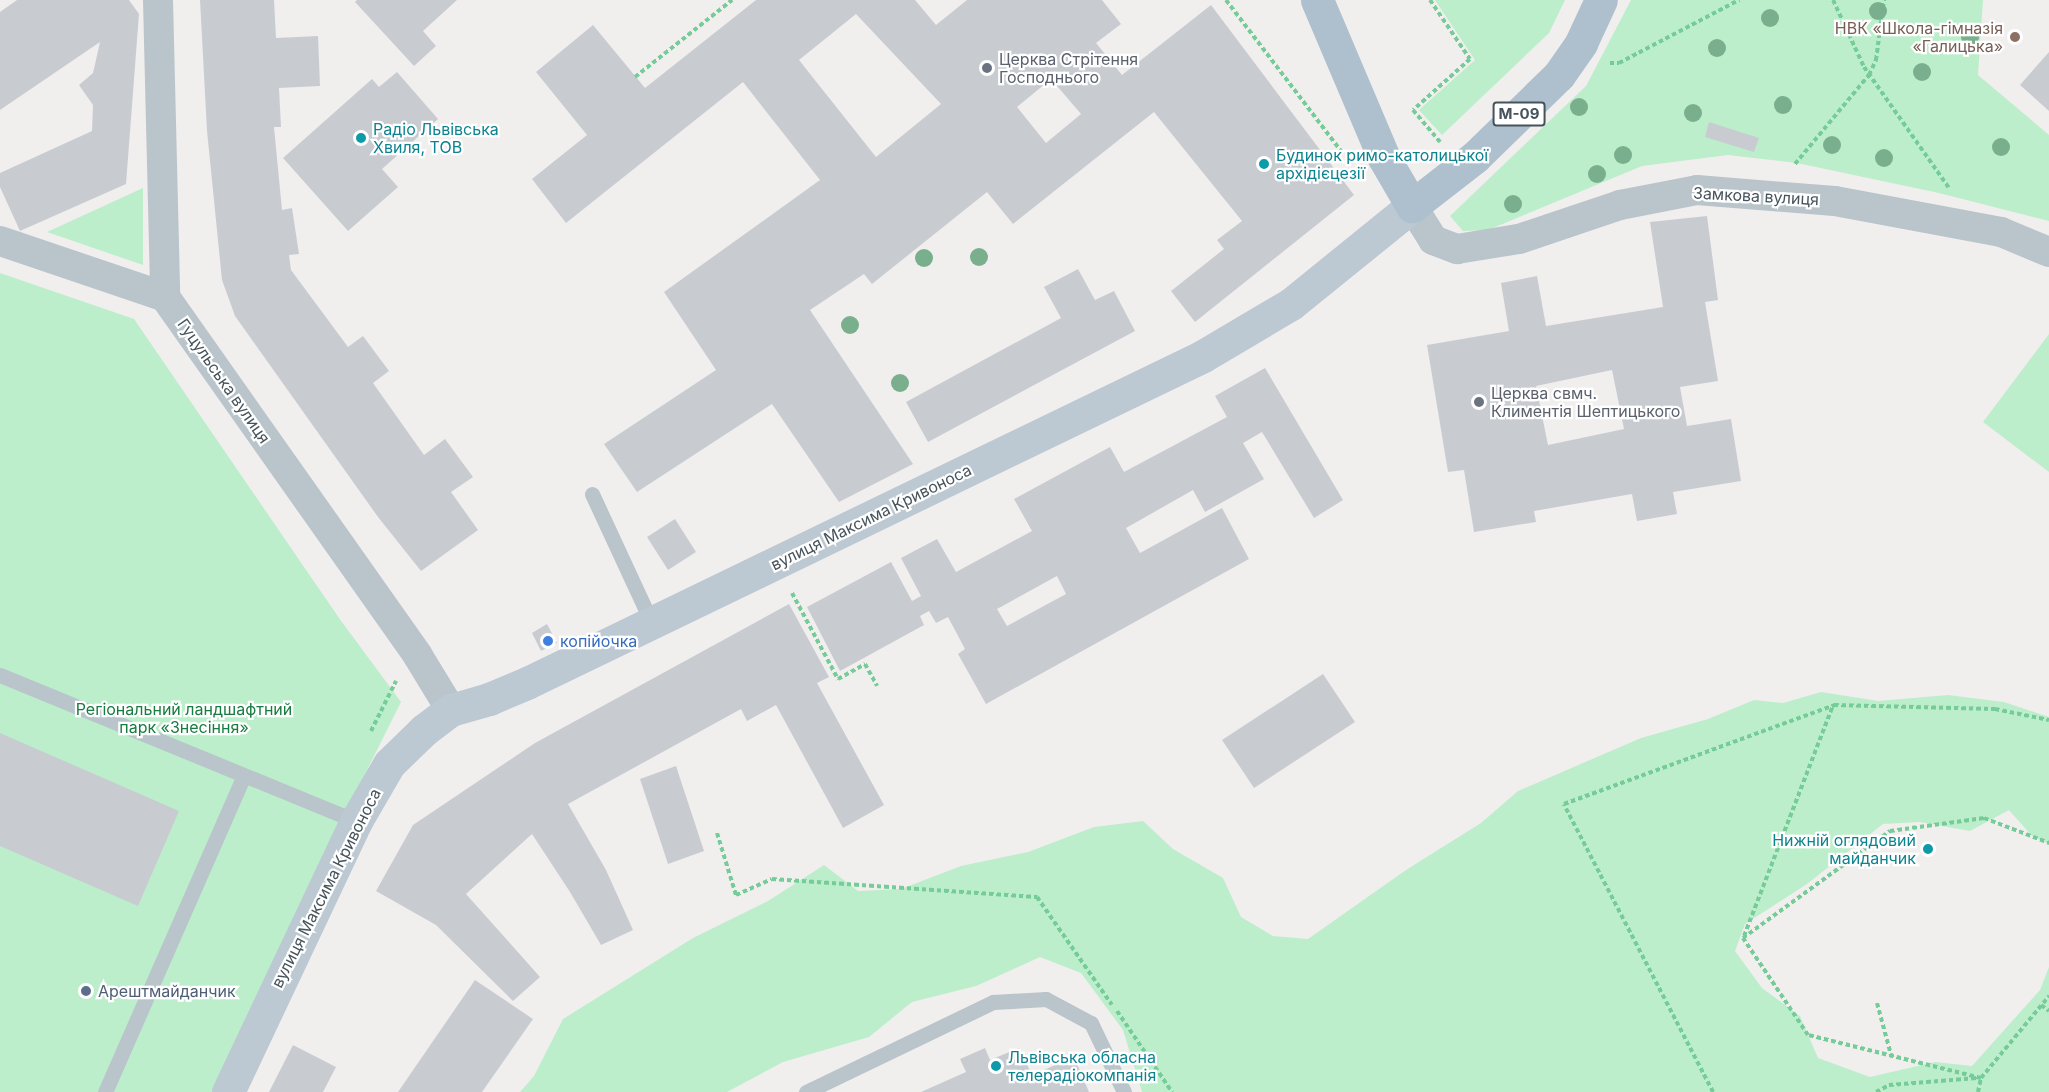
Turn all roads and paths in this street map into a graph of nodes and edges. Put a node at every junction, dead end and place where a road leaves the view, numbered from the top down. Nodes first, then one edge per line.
1 (158, 0) edge
2 (732, 0) edge
3 (1226, 0) edge
4 (1317, 0) edge
5 (1430, 0) edge
6 (1601, 0) edge
7 (1739, 0) edge
8 (1833, 0) edge
9 (1884, 0) edge
10 (1581, 43) junction
11 (1869, 75) junction
12 (635, 77) dead end
13 (1443, 145) dead end
14 (1345, 157) dead end
15 (1788, 171) dead end
16 (1955, 197) dead end
17 (1412, 206) junction
18 (0, 241) edge
19 (2049, 252) edge
20 (165, 297) junction
21 (592, 494) dead end
22 (788, 587) dead end
23 (652, 623) junction
24 (0, 675) edge
25 (398, 676) dead end
26 (878, 686) dead end
27 (1834, 705) junction
28 (451, 710) junction
29 (2049, 720) edge
30 (368, 739) dead end
31 (244, 776) junction
32 (356, 820) junction
33 (717, 833) dead end
34 (2049, 843) edge
35 (1743, 938) junction
36 (2049, 996) edge
37 (1877, 1003) dead end
38 (2042, 1005) junction
39 (2049, 1011) edge
40 (1891, 1055) junction
41 (1981, 1078) junction
42 (105, 1092) edge
43 (228, 1092) edge
44 (806, 1092) edge
45 (1124, 1092) edge
46 (1172, 1092) edge
47 (1713, 1092) edge
48 (1876, 1092) edge
49 (1978, 1092) edge

1 - 20 street
2 - 12 path
3 - 14 path
4 - 17 main road
5 - 13 path
6 - 10 main road, вулиця Максима Кривоноса / М-09
7 - 10 path
8 - 11 path
9 - 11 path
10 - 17 main road, вулиця Максима Кривоноса / М-09
11 - 15 path
11 - 16 path
17 - 19 street, Замкова вулиця
17 - 23 main road, вулиця Максима Кривоноса
18 - 20 street
20 - 28 street, Гуцульська вулиця
21 - 23 lane
22 - 26 path
23 - 28 main road, вулиця Максима Кривоноса
24 - 31 lane
25 - 30 path
27 - 29 path
27 - 35 path
27 - 47 path
28 - 32 main road, вулиця Максима Кривоноса
31 - 32 lane
31 - 42 lane
32 - 43 main road, вулиця Максима Кривоноса
33 - 46 path
34 - 35 path
35 - 40 path
36 - 38 path
37 - 40 path
38 - 39 path
38 - 41 path
40 - 41 path
41 - 48 path
41 - 49 path
44 - 45 lane

